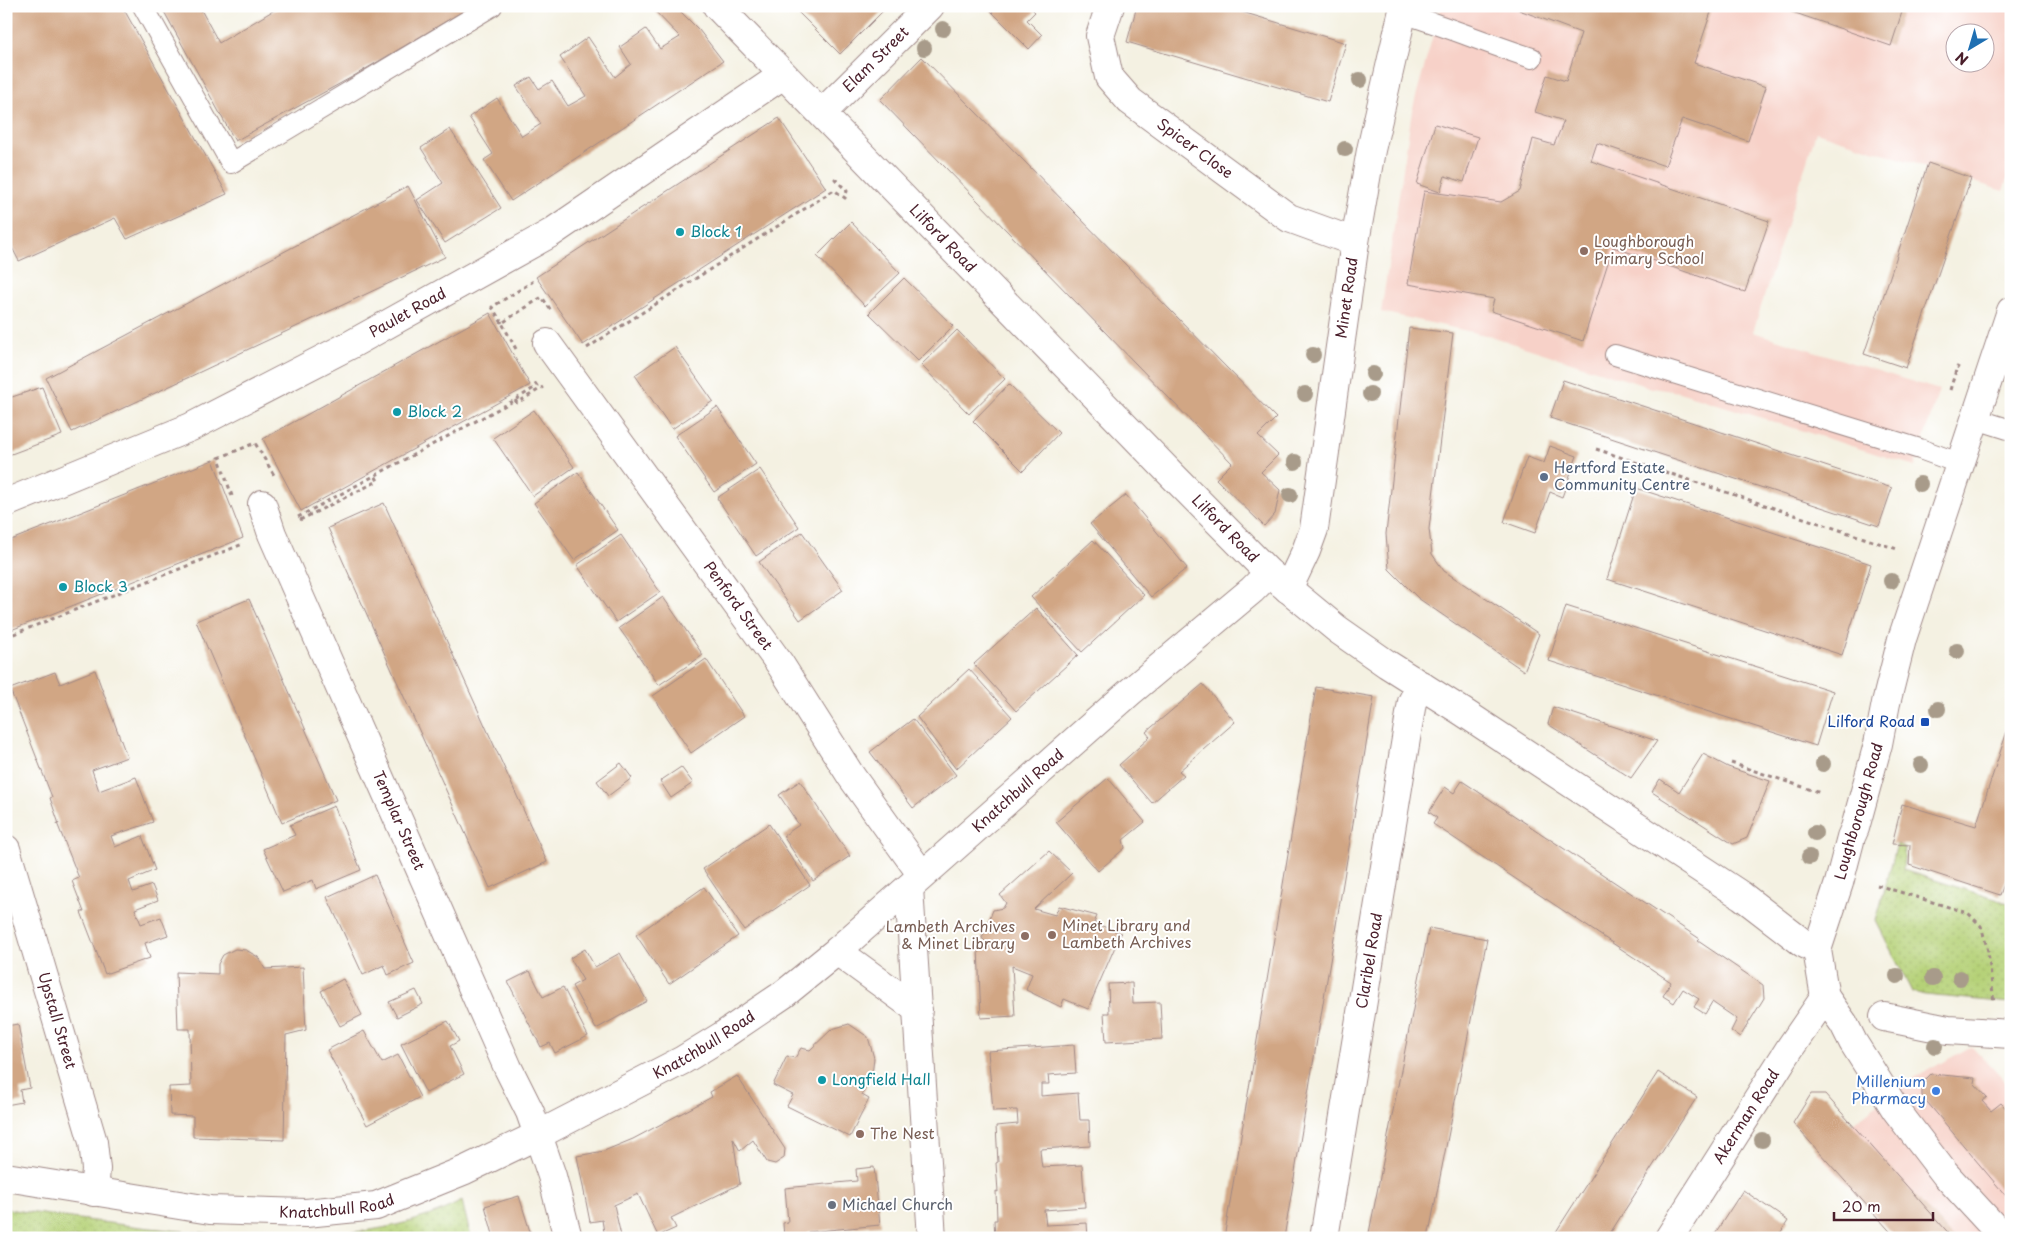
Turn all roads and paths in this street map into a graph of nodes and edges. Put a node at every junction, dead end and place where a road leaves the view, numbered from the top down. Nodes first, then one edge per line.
1 (144, 6) edge
2 (492, 6) edge
3 (718, 6) edge
4 (930, 6) edge
5 (1110, 6) edge
6 (1403, 10) edge
7 (1532, 58) dead end
8 (783, 75) junction
9 (822, 113) junction
10 (835, 179) dead end
11 (1355, 242) junction
12 (2011, 312) edge
13 (553, 313) dead end
14 (547, 343) dead end
15 (581, 352) dead end
16 (519, 355) dead end
17 (1616, 355) dead end
18 (533, 378) dead end
19 (1976, 419) junction
20 (2011, 430) edge
21 (1596, 449) dead end
22 (1961, 464) junction
23 (375, 474) junction
24 (275, 476) dead end
25 (6, 503) edge
26 (262, 504) dead end
27 (235, 505) dead end
28 (294, 509) dead end
29 (260, 538) junction
30 (1896, 549) dead end
31 (1279, 581) junction
32 (6, 637) edge
33 (1421, 685) junction
34 (1731, 763) dead end
35 (1821, 793) dead end
36 (6, 850) edge
37 (915, 882) junction
38 (1877, 885) dead end
39 (1817, 950) junction
40 (837, 951) junction
41 (1825, 997) junction
42 (918, 1010) junction
43 (1994, 1010) dead end
44 (1884, 1017) dead end
45 (2011, 1034) edge
46 (538, 1134) junction
47 (6, 1177) edge
48 (94, 1192) junction
49 (568, 1238) edge
50 (932, 1238) edge
51 (1324, 1238) edge
52 (1669, 1238) edge
53 (2004, 1238) edge

1 - 2 lane
3 - 8 street, Lilford Road
4 - 9 street, Elam Street
5 - 11 street, Spicer Close
6 - 7 lane
6 - 11 street, Minet Road
8 - 9 street, Lilford Road
8 - 25 street, Paulet Road
9 - 31 street, Lilford Road
10 - 15 path
11 - 31 street, Minet Road
12 - 19 street, Loughborough Road
13 - 16 path
14 - 37 street, Penford Street
17 - 22 lane
18 - 23 path
19 - 20 lane
19 - 22 street, Loughborough Road
21 - 30 path
22 - 39 street, Loughborough Road
23 - 28 path
23 - 29 path
24 - 27 path
26 - 29 street, Templar Street
29 - 32 path
29 - 46 street, Templar Street
31 - 33 street, Lilford Road
31 - 37 street, Knatchbull Road
33 - 39 street, Lilford Road
33 - 51 street, Claribel Road
34 - 35 path
36 - 48 street, Upstall Street
37 - 40 street, Knatchbull Road
37 - 42 street
38 - 43 path
39 - 41 street, Loughborough Road
40 - 42 street
40 - 46 street, Knatchbull Road
41 - 52 street, Akerman Road
41 - 53 street, Loughborough Road
42 - 50 street
44 - 45 street
46 - 48 street, Knatchbull Road
46 - 49 street, Templar Street
47 - 48 street, Knatchbull Road

